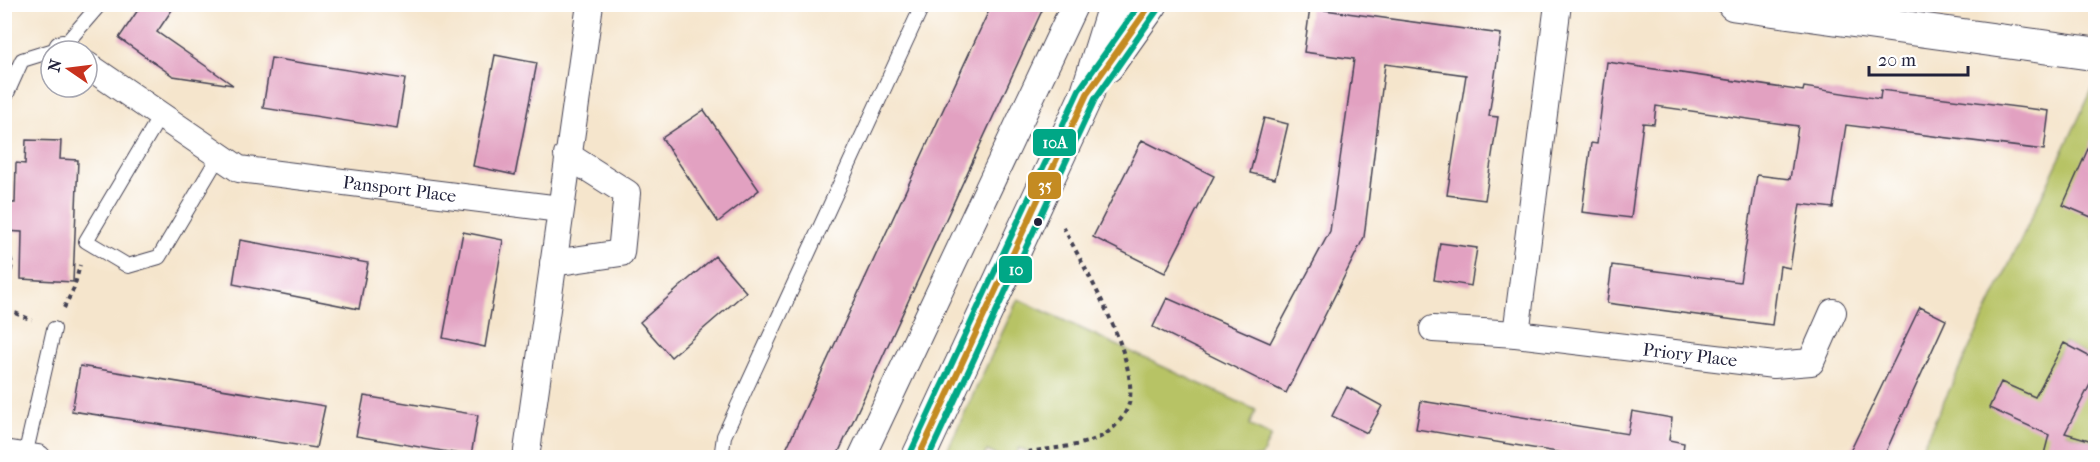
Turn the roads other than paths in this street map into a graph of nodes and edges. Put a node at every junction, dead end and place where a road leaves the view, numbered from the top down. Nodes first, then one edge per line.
1 (100, 4) edge
2 (590, 4) edge
3 (923, 4) edge
4 (1076, 4) edge
5 (1115, 4) edge
6 (1151, 4) edge
7 (1558, 4) edge
8 (1734, 4) edge
9 (68, 39) edge
10 (2096, 54) edge
11 (39, 55) edge
12 (99, 73) edge
13 (1087, 94) junction
14 (4, 100) edge
15 (160, 116) junction
16 (567, 155) junction
17 (229, 163) junction
18 (560, 209) junction
19 (553, 263) junction
20 (1833, 312) dead end
21 (54, 329) road end
22 (1433, 329) dead end
23 (1516, 333) junction
24 (22, 455) edge
25 (526, 458) edge
26 (721, 458) edge
27 (861, 458) edge
28 (918, 458) edge

1 - 9 lane
2 - 16 street
3 - 26 lane
4 - 27 street
5 - 13 main road
6 - 13 main road
7 - 23 street
8 - 10 main road
11 - 14 lane
12 - 15 street
13 - 28 main road
15 - 17 street
15 - 17 lane
16 - 18 street
16 - 19 street
17 - 18 street, Pansport Place
18 - 19 street
19 - 25 street
20 - 23 street, Priory Place
21 - 24 lane
22 - 23 street, Priory Place

